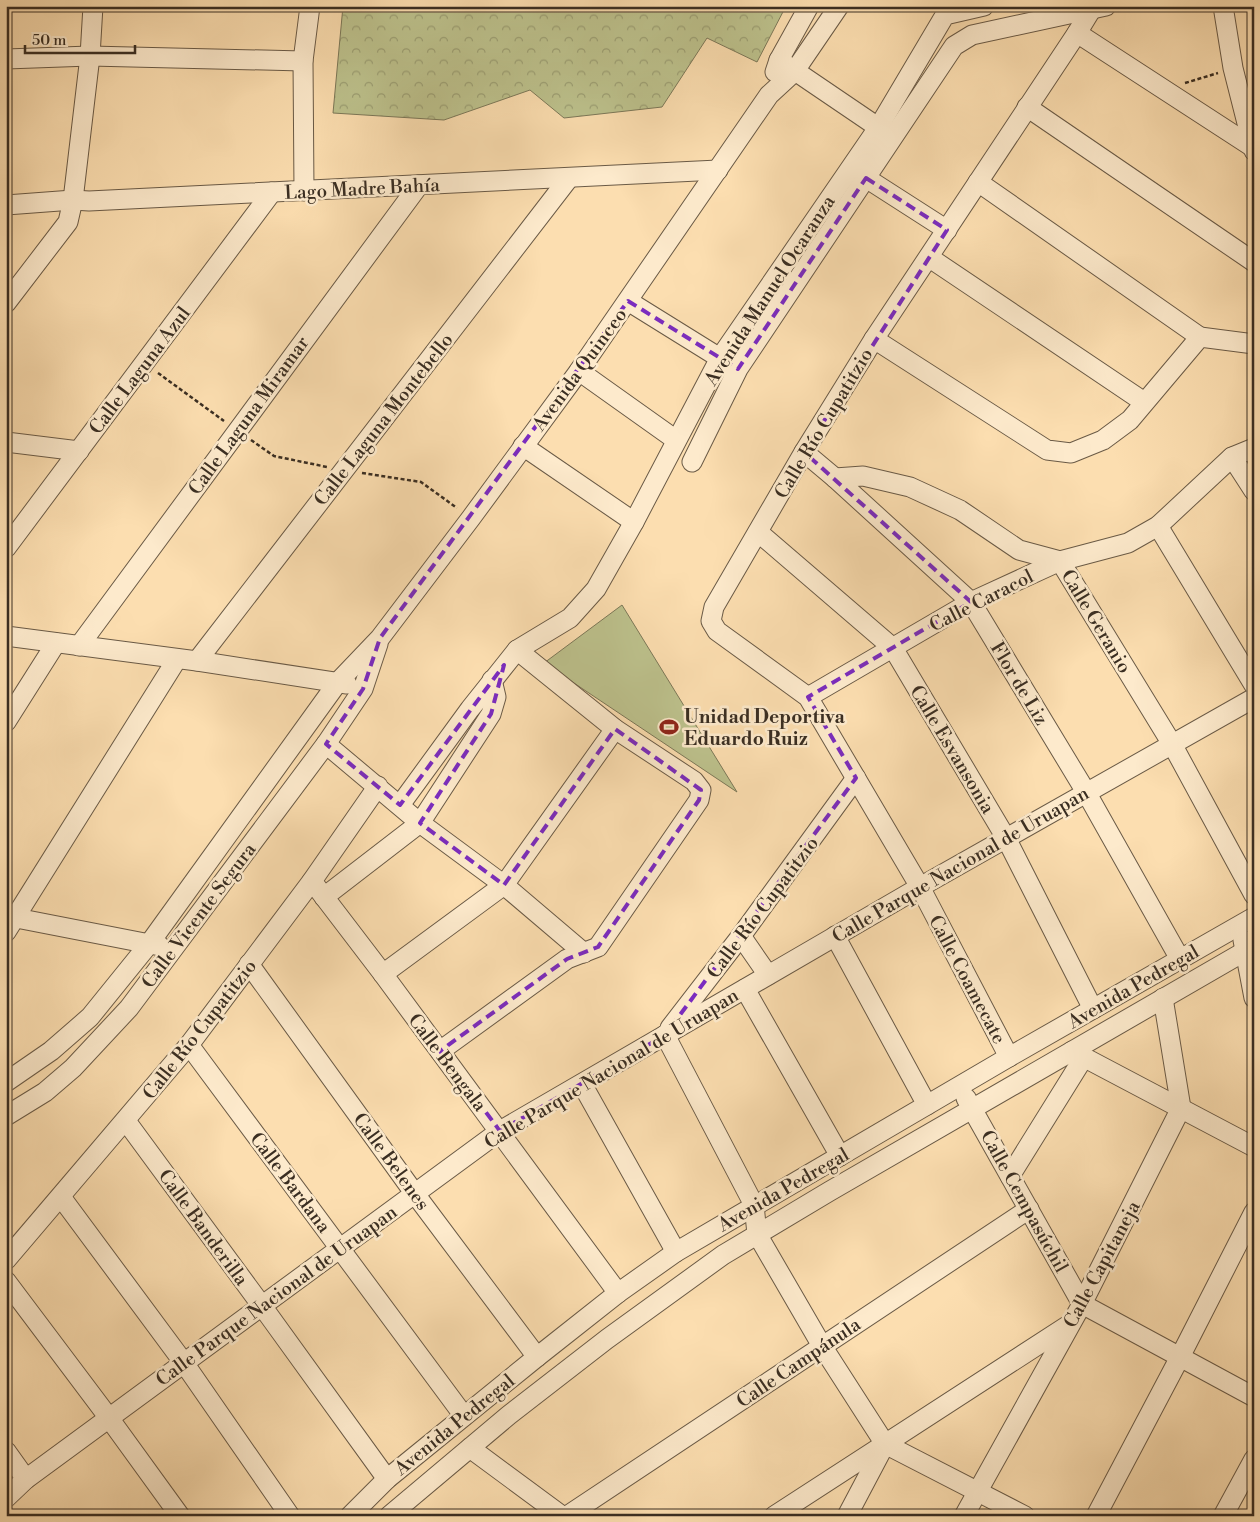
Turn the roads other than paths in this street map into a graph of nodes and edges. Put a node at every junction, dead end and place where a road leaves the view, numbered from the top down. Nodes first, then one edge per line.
1 (93, 6) edge
2 (310, 6) edge
3 (809, 6) edge
4 (839, 6) edge
5 (984, 6) edge
6 (1223, 6) edge
7 (1098, 8) edge
8 (948, 11) edge
9 (1077, 33) junction
10 (90, 56) junction
11 (6, 59) edge
12 (779, 60) junction
13 (303, 61) junction
14 (794, 72) junction
15 (768, 95) junction
16 (1027, 107) junction
17 (886, 133) junction
18 (1254, 149) edge
19 (718, 170) junction
20 (569, 178) junction
21 (866, 178) junction
22 (978, 182) junction
23 (419, 185) junction
24 (304, 191) junction
25 (272, 192) junction
26 (73, 200) junction
27 (6, 205) edge
28 (947, 230) junction
29 (930, 258) junction
30 (1254, 262) edge
31 (628, 300) junction
32 (6, 303) edge
33 (1200, 337) junction
34 (874, 339) junction
35 (1254, 344) edge
36 (720, 358) junction
37 (738, 369) junction
38 (579, 371) junction
39 (1144, 402) junction
40 (676, 440) junction
41 (6, 442) edge
42 (524, 446) junction
43 (1254, 448) edge
44 (79, 451) junction
45 (804, 452) junction
46 (1232, 457) junction
47 (692, 462) dead end
48 (836, 478) junction
49 (1254, 492) edge
50 (634, 522) junction
51 (1158, 526) junction
52 (758, 532) junction
53 (6, 548) edge
54 (1060, 561) junction
55 (971, 602) junction
56 (711, 621) joint
57 (6, 636) edge
58 (380, 638) junction
59 (56, 643) junction
60 (79, 646) junction
61 (893, 648) junction
62 (517, 650) junction
63 (177, 658) junction
64 (197, 661) junction
65 (492, 680) junction
66 (338, 682) junction
67 (1254, 685) edge
68 (363, 689) junction
69 (808, 697) junction
70 (1254, 698) edge
71 (6, 722) edge
72 (615, 729) junction
73 (326, 744) junction
74 (1172, 744) junction
75 (856, 778) junction
76 (378, 786) junction
77 (1086, 792) junction
78 (400, 806) junction
79 (420, 823) junction
80 (1006, 838) junction
81 (312, 881) junction
82 (504, 885) junction
83 (920, 887) junction
84 (1254, 895) edge
85 (324, 898) junction
86 (9, 922) edge
87 (1246, 922) edge
88 (741, 936) junction
89 (835, 936) junction
90 (149, 944) junction
91 (1250, 948) edge
92 (173, 949) junction
93 (584, 953) junction
94 (1180, 959) junction
95 (249, 964) junction
96 (384, 974) junction
97 (768, 975) junction
98 (745, 989) junction
99 (1163, 998) junction
100 (1254, 998) edge
101 (1093, 1009) junction
102 (665, 1034) junction
103 (189, 1045) junction
104 (440, 1051) junction
105 (1078, 1054) junction
106 (1009, 1057) junction
107 (6, 1082) edge
108 (582, 1084) junction
109 (960, 1086) junction
110 (927, 1105) junction
111 (972, 1108) junction
112 (1181, 1108) junction
113 (6, 1116) edge
114 (126, 1121) junction
115 (500, 1131) junction
116 (1254, 1147) edge
117 (840, 1156) junction
118 (1010, 1176) junction
119 (415, 1194) junction
120 (61, 1196) junction
121 (754, 1206) junction
122 (1029, 1209) junction
123 (1254, 1212) edge
124 (757, 1234) junction
125 (340, 1248) junction
126 (676, 1252) junction
127 (6, 1260) edge
128 (6, 1281) edge
129 (618, 1293) junction
130 (1082, 1304) junction
131 (262, 1306) junction
132 (1070, 1324) junction
133 (822, 1346) junction
134 (536, 1357) junction
135 (1180, 1357) junction
136 (184, 1363) junction
137 (1254, 1397) edge
138 (464, 1416) junction
139 (109, 1418) junction
140 (885, 1444) junction
141 (470, 1448) junction
142 (6, 1451) edge
143 (1254, 1459) edge
144 (26, 1479) junction
145 (386, 1479) junction
146 (978, 1491) junction
147 (6, 1498) edge
148 (180, 1516) edge
149 (290, 1516) edge
150 (350, 1516) edge
151 (388, 1516) edge
152 (562, 1516) edge
153 (567, 1516) edge
154 (774, 1516) edge
155 (847, 1516) edge
156 (964, 1516) edge
157 (1025, 1516) edge
158 (1096, 1516) edge
159 (1223, 1516) edge

1 - 10 street
2 - 13 street
3 - 12 street, Avenida Quinceo
4 - 14 street, Avenida Quinceo
5 - 8 street, Avenida Manuel Ocaranza
6 - 18 street
7 - 9 street, Calle Río Cupatitzio
7 - 17 street, Avenida Manuel Ocaranza
8 - 17 street, Avenida Manuel Ocaranza
9 - 16 street, Calle Río Cupatitzio
9 - 18 street
10 - 11 street
10 - 13 street
10 - 26 street
12 - 14 street
12 - 15 street, Avenida Quinceo
13 - 24 street
14 - 15 street, Avenida Quinceo
14 - 17 street
15 - 19 street, Avenida Quinceo
16 - 22 street, Calle Río Cupatitzio
16 - 30 street
17 - 21 street, Avenida Manuel Ocaranza
17 - 36 street, Avenida Manuel Ocaranza
19 - 20 street, Lago Madre Bahía
19 - 31 street, Avenida Quinceo
20 - 23 street, Lago Madre Bahía
20 - 64 street, Calle Laguna Montebello
21 - 28 street
21 - 37 street, Avenida Manuel Ocaranza
22 - 28 street, Calle Río Cupatitzio
22 - 33 street
23 - 24 street, Lago Madre Bahía
23 - 60 street, Calle Laguna Miramar
24 - 25 street, Lago Madre Bahía
25 - 26 street, Lago Madre Bahía
25 - 44 street, Calle Laguna Azul
26 - 27 street, Lago Madre Bahía
26 - 32 street
28 - 29 street, Calle Río Cupatitzio
29 - 34 street, Calle Río Cupatitzio
29 - 39 street
31 - 36 street
31 - 38 street, Avenida Quinceo
33 - 35 street
33 - 39 street
34 - 39 street
34 - 45 street, Calle Río Cupatitzio
36 - 37 street
36 - 40 street, Avenida Manuel Ocaranza
37 - 47 street, Avenida Manuel Ocaranza
38 - 40 street
38 - 42 street, Avenida Quinceo
40 - 50 street, Avenida Manuel Ocaranza
41 - 44 street
42 - 50 street
42 - 58 street, Avenida Quinceo
43 - 46 street, Calle Caracol
44 - 53 street, Calle Laguna Azul
45 - 48 street, Flor de Liz
45 - 52 street, Calle Río Cupatitzio
46 - 49 street
46 - 51 street, Calle Caracol
48 - 54 street, Calle Geranio
48 - 55 street, Flor de Liz
50 - 62 street, Avenida Manuel Ocaranza
51 - 54 street, Calle Caracol
51 - 67 street
52 - 56 street, Calle Río Cupatitzio
52 - 61 street, Calle Esvansonia
54 - 55 street, Calle Caracol
54 - 74 street, Calle Geranio
55 - 61 street, Calle Caracol
55 - 77 street, Flor de Liz
56 - 69 street, Calle Coamecate
57 - 59 street
58 - 66 street, Avenida Quinceo
58 - 68 street, Avenida Quinceo
59 - 60 street
59 - 71 street
60 - 63 street
61 - 69 street, Calle Caracol
61 - 80 street, Calle Esvansonia
62 - 65 street, Avenida Manuel Ocaranza
62 - 72 street
63 - 64 street
63 - 86 street
64 - 66 street
65 - 78 street, Avenida Manuel Ocaranza
65 - 79 street
66 - 68 street
66 - 90 street, Calle Vicente Segura
68 - 73 street, Calle Vicente Segura
69 - 75 street, Calle Coamecate
70 - 74 street, Calle Parque Nacional de Uruapan
72 - 82 street
72 - 93 street
73 - 76 street
73 - 92 street, Calle Vicente Segura
74 - 77 street, Calle Parque Nacional de Uruapan
74 - 84 street, Calle Geranio
75 - 83 street, Calle Coamecate
75 - 88 street, Calle Río Cupatitzio
76 - 78 street
76 - 81 street, Calle Río Cupatitzio
77 - 80 street, Calle Parque Nacional de Uruapan
77 - 94 street, Flor de Liz
78 - 79 street
79 - 82 street
79 - 85 street
80 - 83 street, Calle Parque Nacional de Uruapan
80 - 101 street, Calle Esvansonia
81 - 85 street, Calle Bengala
81 - 95 street, Calle Río Cupatitzio
82 - 93 street
82 - 96 street
83 - 89 street, Calle Parque Nacional de Uruapan
83 - 106 street, Calle Coamecate
85 - 96 street, Calle Bengala
86 - 90 street
87 - 91 street
87 - 94 street, Avenida Pedregal
88 - 97 street
88 - 102 street, Calle Río Cupatitzio
89 - 97 street, Calle Parque Nacional de Uruapan
89 - 110 street
90 - 92 street
90 - 107 street, Calle Vicente Segura
91 - 99 street, Avenida Pedregal
91 - 100 street
92 - 113 street, Calle Vicente Segura
93 - 104 street
94 - 101 street, Avenida Pedregal
95 - 103 street, Calle Río Cupatitzio
95 - 119 street, Calle Belenes
96 - 104 street, Calle Bengala
97 - 98 street, Calle Parque Nacional de Uruapan
98 - 102 street, Calle Parque Nacional de Uruapan
98 - 117 street
99 - 105 street, Avenida Pedregal
99 - 112 street
101 - 106 street, Avenida Pedregal
102 - 108 street, Calle Parque Nacional de Uruapan
102 - 121 street
103 - 114 street, Calle Río Cupatitzio
103 - 125 street, Calle Bardana
104 - 115 street, Calle Bengala
105 - 111 street, Avenida Pedregal
105 - 112 street
105 - 118 street
106 - 109 street, Avenida Pedregal
108 - 115 street, Calle Parque Nacional de Uruapan
108 - 126 street
109 - 110 street, Avenida Pedregal
109 - 111 street, Calle Cempasúchil
110 - 117 street, Avenida Pedregal
111 - 118 street, Calle Cempasúchil
111 - 124 street, Avenida Pedregal
112 - 116 street
112 - 130 street, Calle Capitaneja
114 - 120 street, Calle Río Cupatitzio
114 - 131 street, Calle Banderilla
115 - 119 street, Calle Parque Nacional de Uruapan
115 - 129 street, Calle Bengala
117 - 121 street, Avenida Pedregal
118 - 122 street, Calle Cempasúchil
119 - 125 street, Calle Parque Nacional de Uruapan
119 - 134 street, Calle Belenes
120 - 127 street, Calle Río Cupatitzio
120 - 136 street
121 - 124 street
121 - 126 street, Avenida Pedregal
122 - 130 street, Calle Cempasúchil
122 - 133 street, Calle Campánula
123 - 135 street
124 - 133 street
124 - 141 street, Avenida Pedregal
125 - 131 street, Calle Parque Nacional de Uruapan
125 - 138 street, Calle Bardana
126 - 129 street, Avenida Pedregal
128 - 139 street
129 - 134 street, Avenida Pedregal
130 - 132 street, Calle Capitaneja
130 - 135 street
131 - 136 street, Calle Parque Nacional de Uruapan
131 - 145 street, Calle Banderilla
132 - 140 street
132 - 146 street, Calle Capitaneja
133 - 140 street
133 - 153 street, Calle Campánula
134 - 138 street, Avenida Pedregal
135 - 137 street
135 - 158 street
136 - 139 street, Calle Parque Nacional de Uruapan
136 - 149 street
138 - 145 street, Avenida Pedregal
139 - 144 street, Calle Parque Nacional de Uruapan
139 - 148 street
140 - 146 street
140 - 154 street
140 - 155 street
141 - 151 street, Avenida Pedregal
141 - 152 street
142 - 144 street
143 - 159 street
144 - 147 street, Calle Parque Nacional de Uruapan
145 - 150 street, Avenida Pedregal
146 - 156 street, Calle Capitaneja
146 - 157 street

